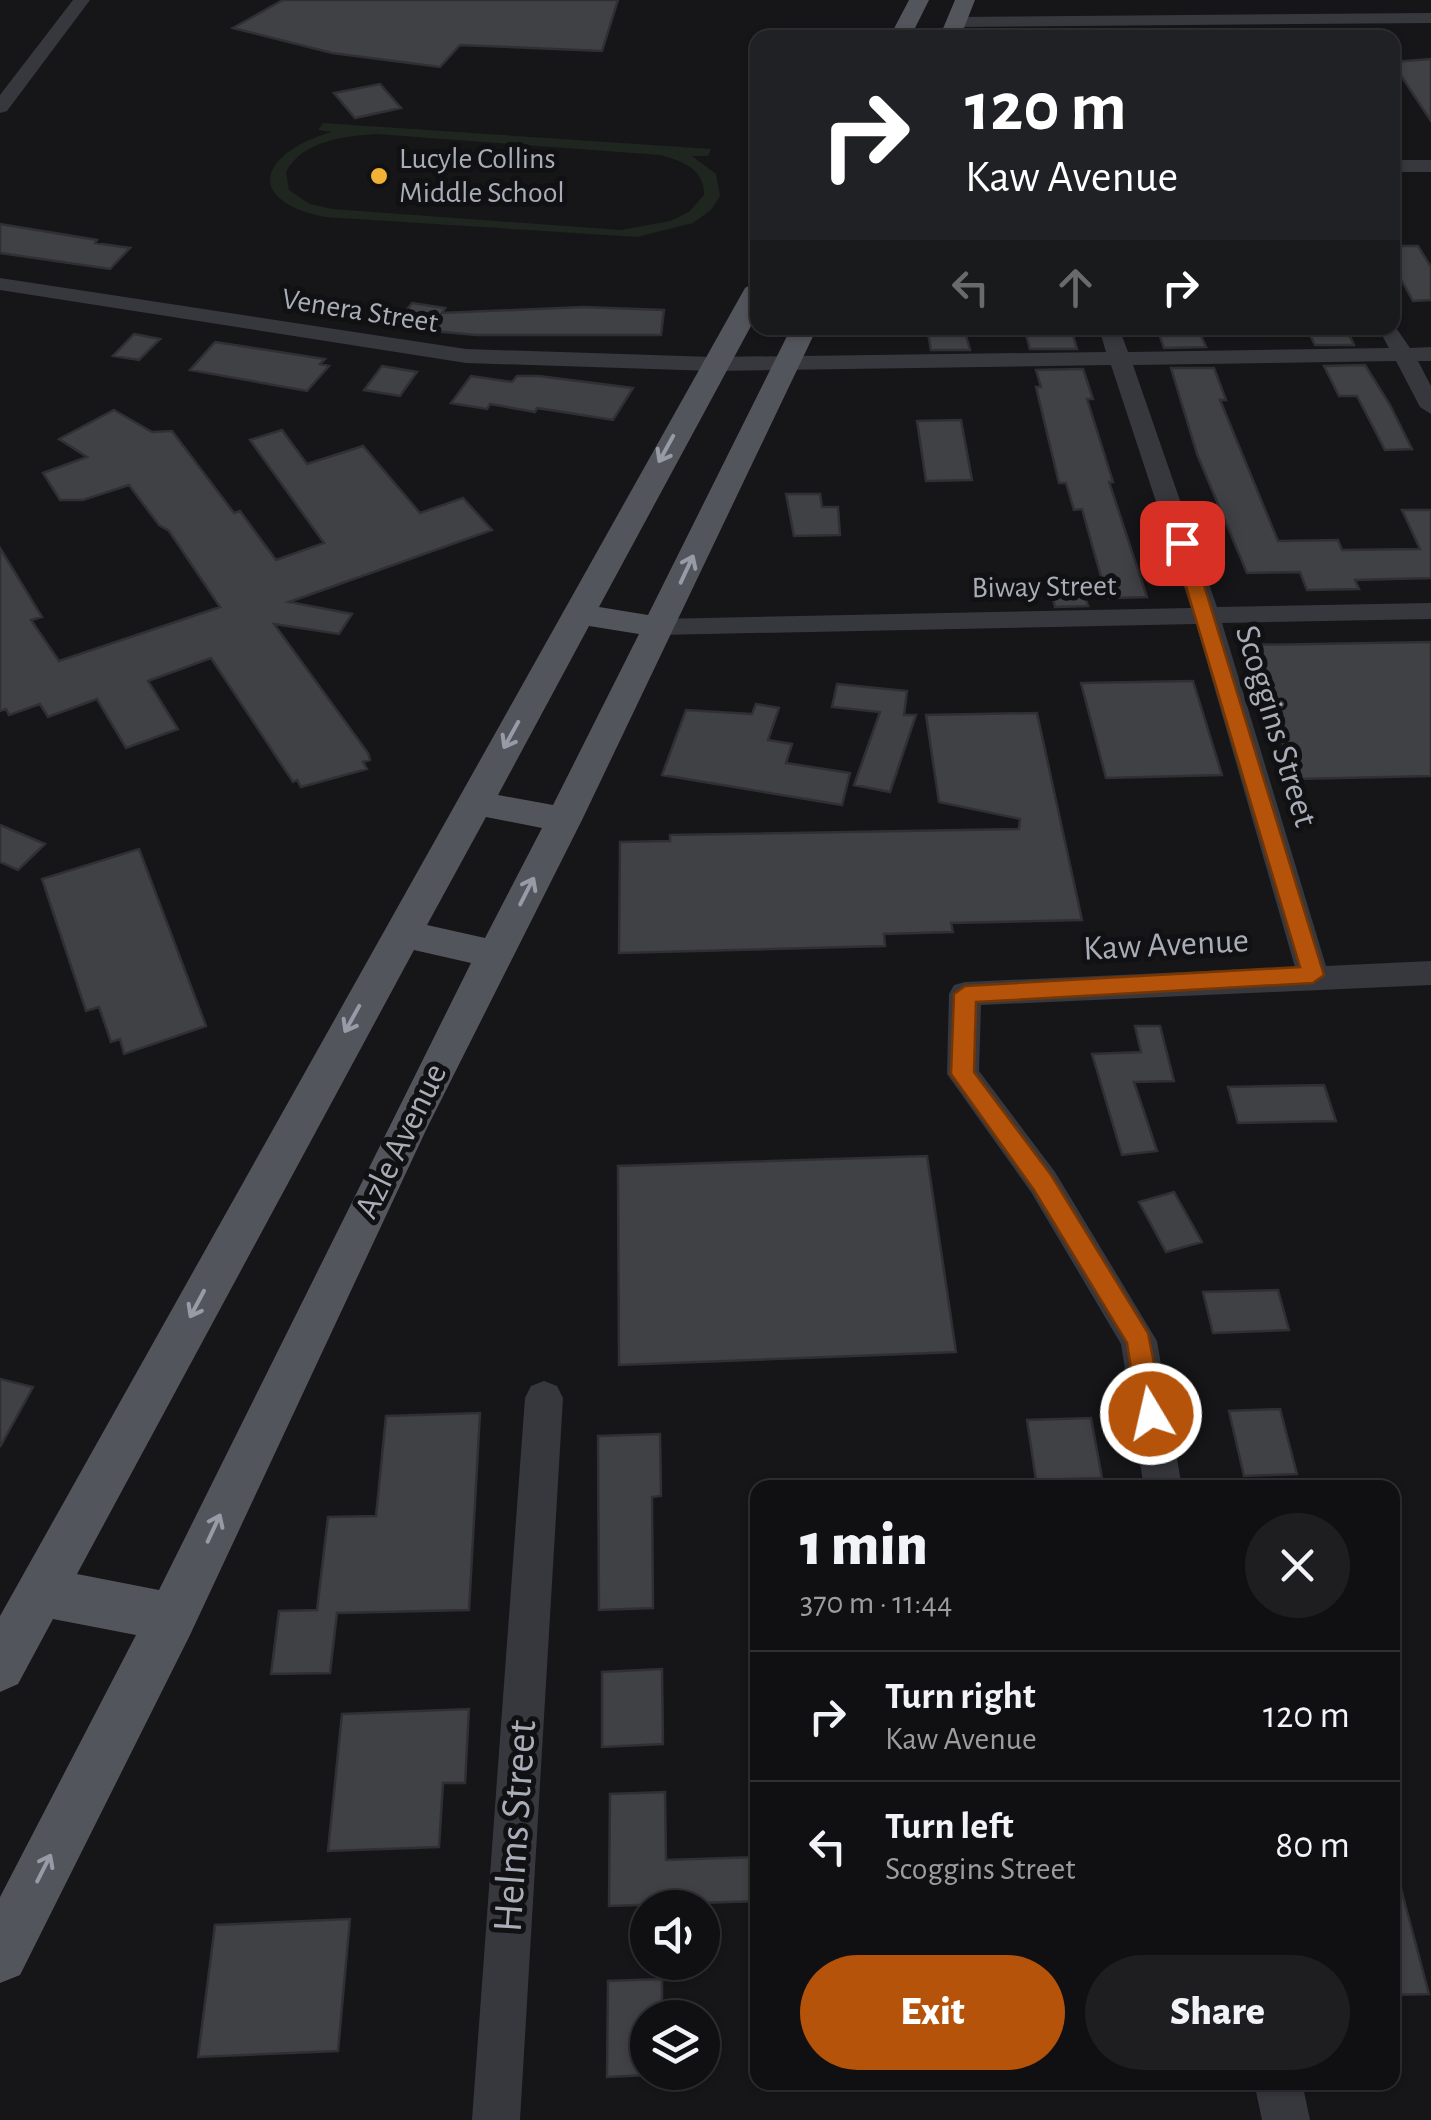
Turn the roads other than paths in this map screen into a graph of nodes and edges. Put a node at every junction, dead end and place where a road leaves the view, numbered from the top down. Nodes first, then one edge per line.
1 (82, 0) edge
2 (919, 0) edge
3 (966, 0) edge
4 (1210, 0) edge
5 (1431, 18) edge
6 (1226, 29) edge
7 (903, 30) edge
8 (952, 30) edge
9 (1011, 30) edge
10 (0, 107) edge
11 (1400, 166) edge
12 (1431, 166) edge
13 (1, 286) edge
14 (750, 302) edge
15 (800, 335) edge
16 (1111, 335) edge
17 (1393, 335) edge
18 (1431, 354) edge
19 (1404, 355) junction
20 (1120, 360) junction
21 (786, 363) junction
22 (713, 364) junction
23 (1431, 406) edge
24 (1431, 611) edge
25 (579, 614) junction
26 (1207, 616) junction
27 (658, 628) junction
28 (473, 802) junction
29 (564, 820) junction
30 (399, 932) junction
31 (495, 954) junction
32 (1431, 973) edge
33 (1313, 975) junction
34 (544, 1398) dead end
35 (1162, 1480) edge
36 (41, 1592) junction
37 (172, 1616) junction
38 (0, 1666) edge
39 (0, 1954) edge
40 (1280, 2090) edge
41 (496, 2120) edge
42 (1286, 2120) edge

1 - 10 street
2 - 7 main road
3 - 8 main road
4 - 6 street
5 - 6 street
6 - 9 street
8 - 9 street
11 - 12 street
13 - 22 street, Venera Street
14 - 22 main road
15 - 21 main road, Azle Avenue
16 - 20 street, Scoggins Street
17 - 19 street
18 - 19 street, Venera Street
19 - 20 street, Venera Street
19 - 23 street
20 - 21 street, Venera Street
20 - 26 street, Scoggins Street
21 - 22 street, Venera Street
27 -> 21 main road, Azle Avenue
22 -> 25 main road
24 - 26 street, Biway Street
25 - 27 main road
25 -> 28 main road
26 - 27 street, Biway Street
26 - 33 street, Scoggins Street
27 - 29 main road, Azle Avenue
28 - 29 main road
28 - 30 main road
31 -> 29 main road, Azle Avenue
30 - 31 main road
30 -> 36 main road
37 -> 31 main road, Azle Avenue
32 - 33 street, Kaw Avenue
33 - 35 street, Kaw Avenue
34 - 41 street, Helms Street
36 - 37 main road
36 - 38 main road
39 -> 37 main road, Azle Avenue
40 - 42 street

